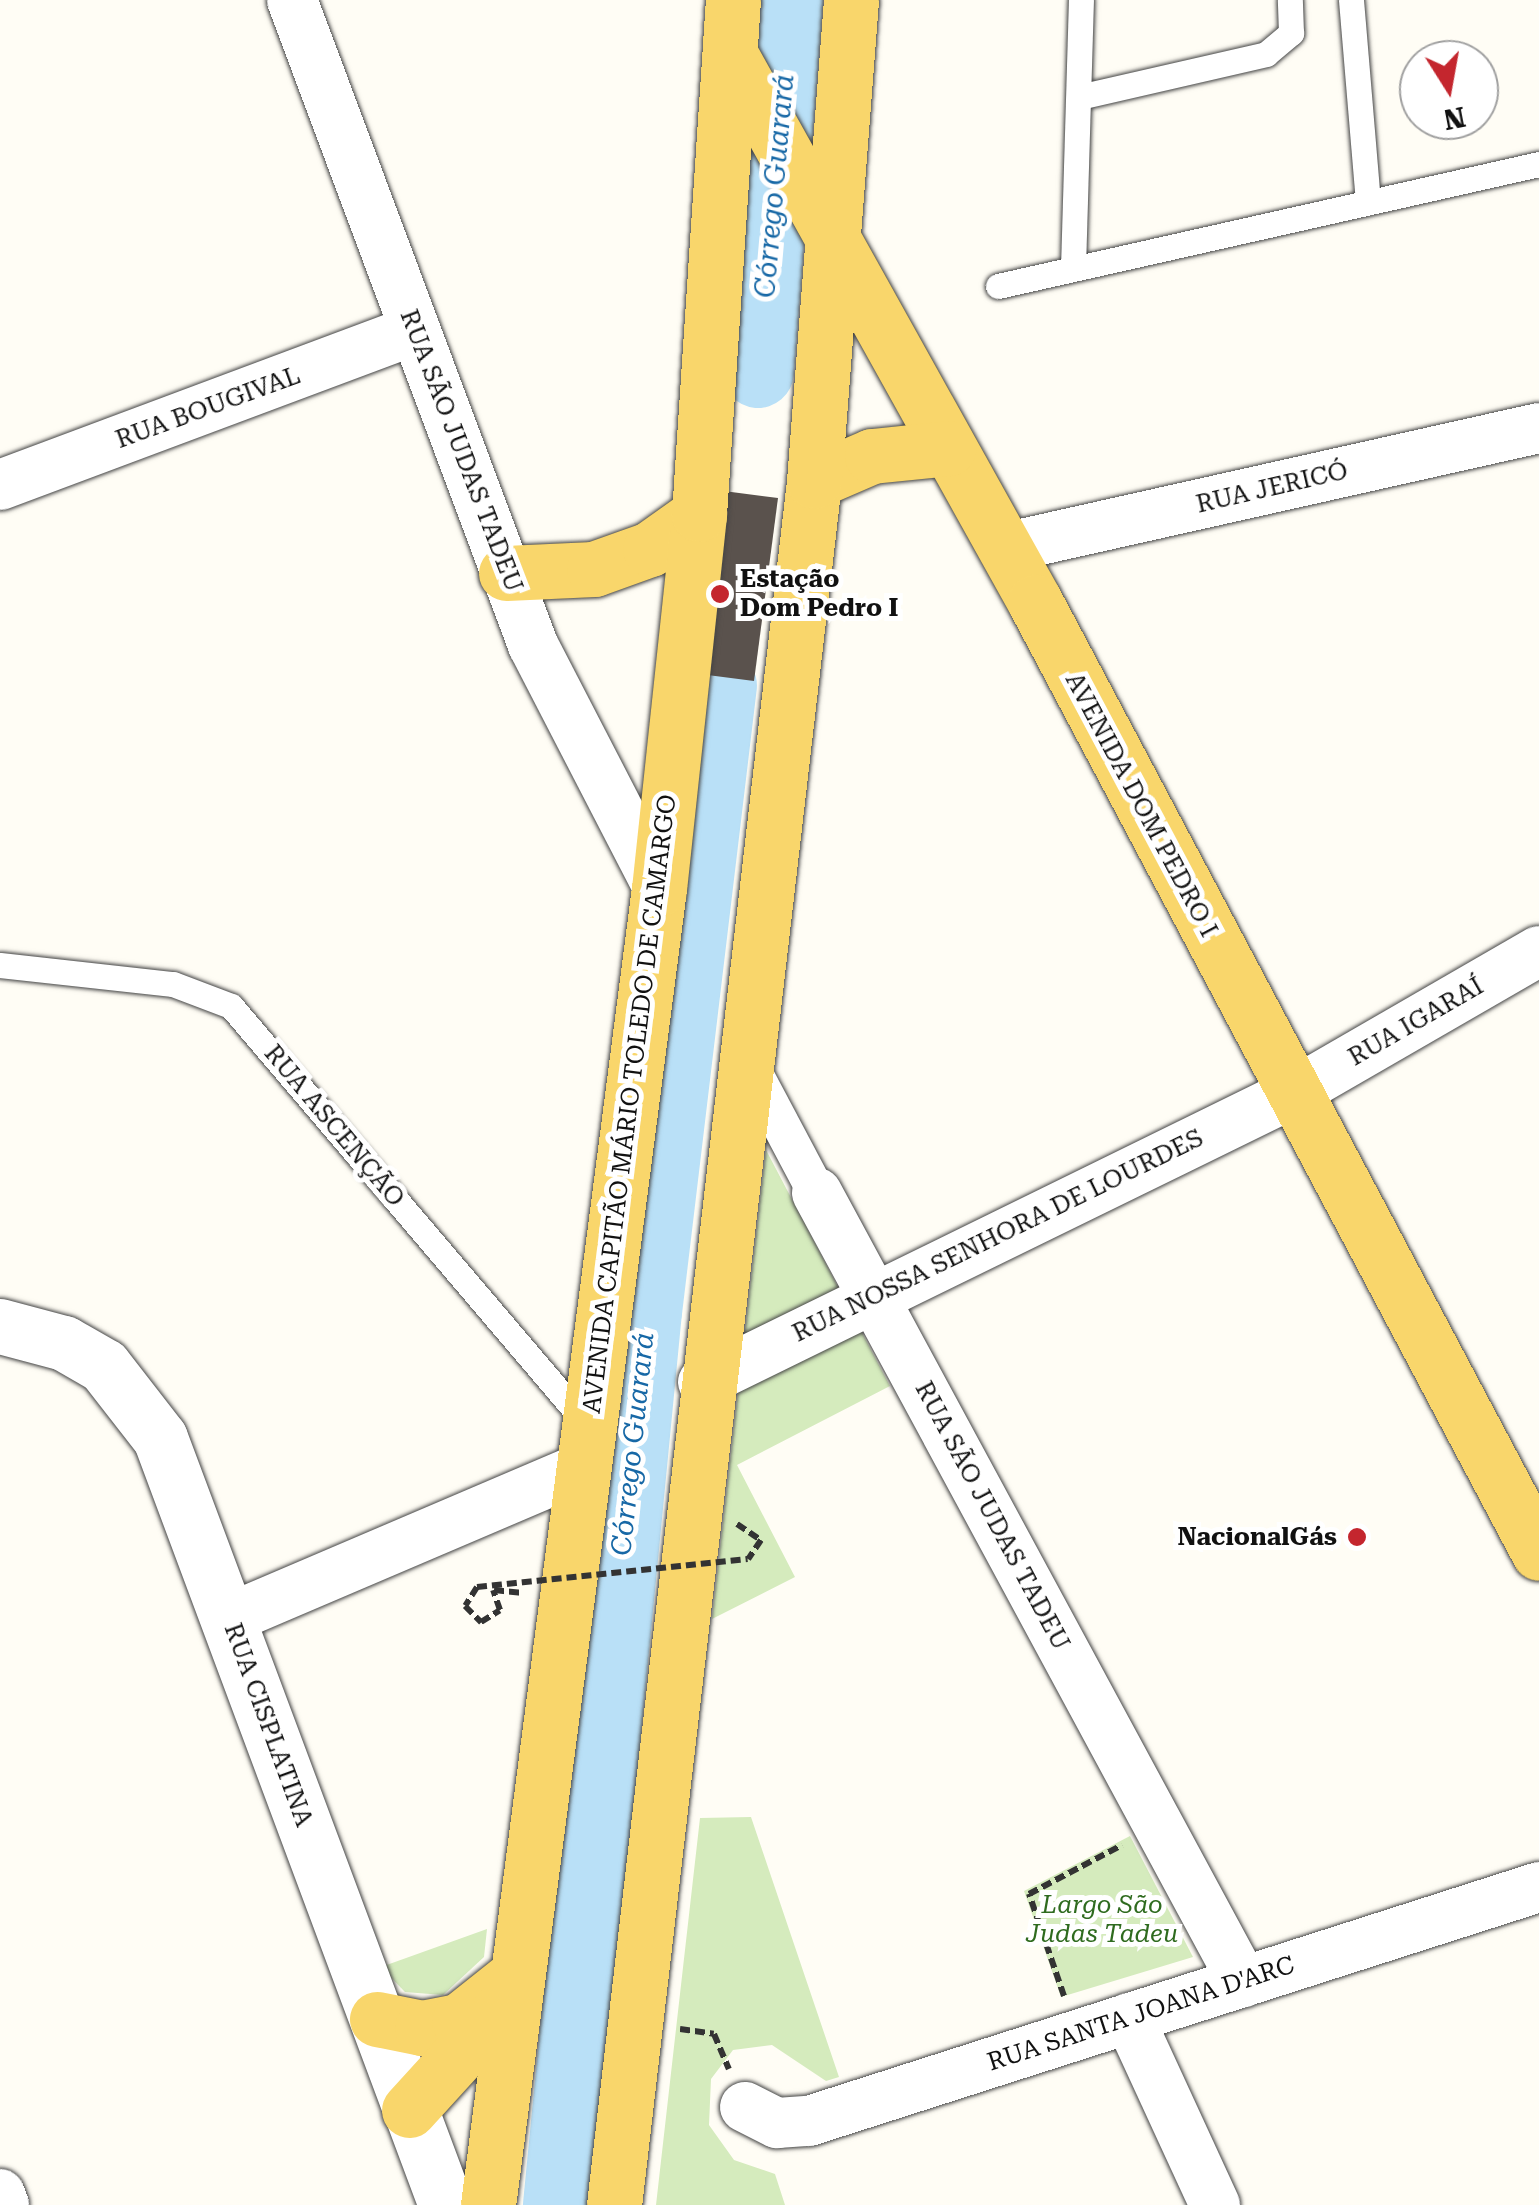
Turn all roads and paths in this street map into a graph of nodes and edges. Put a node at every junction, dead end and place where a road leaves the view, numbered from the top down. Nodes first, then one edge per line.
1 (292, 0) edge
2 (733, 0) edge
3 (851, 0) edge
4 (1081, 0) edge
5 (1290, 0) edge
6 (1351, 0) edge
7 (745, 80) junction
8 (1080, 96) junction
9 (1539, 164) edge
10 (1368, 202) junction
11 (832, 240) junction
12 (1073, 268) junction
13 (998, 286) dead end
14 (415, 330) junction
15 (1539, 428) edge
16 (949, 448) junction
17 (814, 481) junction
18 (0, 485) edge
19 (698, 514) junction
20 (1004, 548) junction
21 (506, 573) junction
22 (659, 889) junction
23 (1539, 952) edge
24 (0, 965) edge
25 (742, 1050) junction
26 (1294, 1093) junction
27 (817, 1192) joint
28 (872, 1294) junction
29 (0, 1326) edge
30 (703, 1382) junction
31 (587, 1447) junction
32 (1539, 1553) edge
33 (748, 1559) dead end
34 (493, 1590) dead end
35 (228, 1619) junction
36 (1159, 1826) junction
37 (1539, 1886) edge
38 (1243, 1982) junction
39 (517, 1983) junction
40 (1129, 2018) junction
41 (377, 2019) junction
42 (632, 2022) junction
43 (1077, 2034) junction
44 (744, 2107) joint
45 (410, 2110) junction
46 (619, 2146) junction
47 (0, 2194) edge
48 (4, 2205) edge
49 (446, 2205) edge
50 (488, 2205) edge
51 (614, 2205) edge
52 (632, 2205) edge
53 (1215, 2205) edge

1 - 14 street, RUA SÃO JUDAS TADEU
2 - 7 main road, AVENIDA CAPITÃO MÁRIO TOLEDO DE CAMARGO
3 - 11 main road
4 - 8 lane
5 - 8 lane
6 - 10 lane
7 - 11 main road, AVENIDA DOM PEDRO I
7 - 19 main road, AVENIDA CAPITÃO MÁRIO TOLEDO DE CAMARGO
8 - 12 lane
9 - 10 lane
10 - 12 lane
11 - 16 main road, AVENIDA DOM PEDRO I
11 - 17 main road
12 - 13 lane
14 - 18 street, RUA BOUGIVAL
14 - 21 street, RUA SÃO JUDAS TADEU
15 - 20 street, RUA JERICÓ
16 - 17 main road
16 - 20 main road, AVENIDA DOM PEDRO I
17 - 25 main road
19 - 21 main road
19 - 22 main road, AVENIDA CAPITÃO MÁRIO TOLEDO DE CAMARGO
20 - 26 main road, AVENIDA DOM PEDRO I
21 - 22 street, RUA SÃO JUDAS TADEU
22 - 31 main road, AVENIDA CAPITÃO MÁRIO TOLEDO DE CAMARGO
23 - 26 street, RUA IGARAÍ
24 - 31 lane, RUA ASCENÇÃO
25 - 27 street, RUA SÃO JUDAS TADEU
25 - 30 main road
26 - 28 street, RUA NOSSA SENHORA DE LOURDES
26 - 32 main road, AVENIDA DOM PEDRO I
27 - 28 street, RUA SÃO JUDAS TADEU
28 - 30 street, RUA NOSSA SENHORA DE LOURDES
28 - 36 street, RUA SÃO JUDAS TADEU
29 - 35 street, RUA CISPLATINA
30 - 42 main road
31 - 35 street
31 - 39 main road, AVENIDA CAPITÃO MÁRIO TOLEDO DE CAMARGO
33 - 34 path, bridge
35 - 41 street, RUA CISPLATINA
36 - 38 street, RUA SÃO JUDAS TADEU
36 - 43 path
37 - 38 street, RUA SANTA JOANA D'ARC
38 - 40 street, RUA SANTA JOANA D'ARC
39 - 41 main road
39 - 45 main road
39 - 50 main road, AVENIDA CAPITÃO MÁRIO TOLEDO DE CAMARGO
40 - 43 street, RUA SANTA JOANA D'ARC
40 - 53 street
41 - 45 street, RUA CISPLATINA
42 - 44 path
42 - 46 main road
43 - 44 street, RUA SANTA JOANA D'ARC
45 - 49 street, RUA CISPLATINA
46 - 51 main road
46 - 52 main road
47 - 48 street

